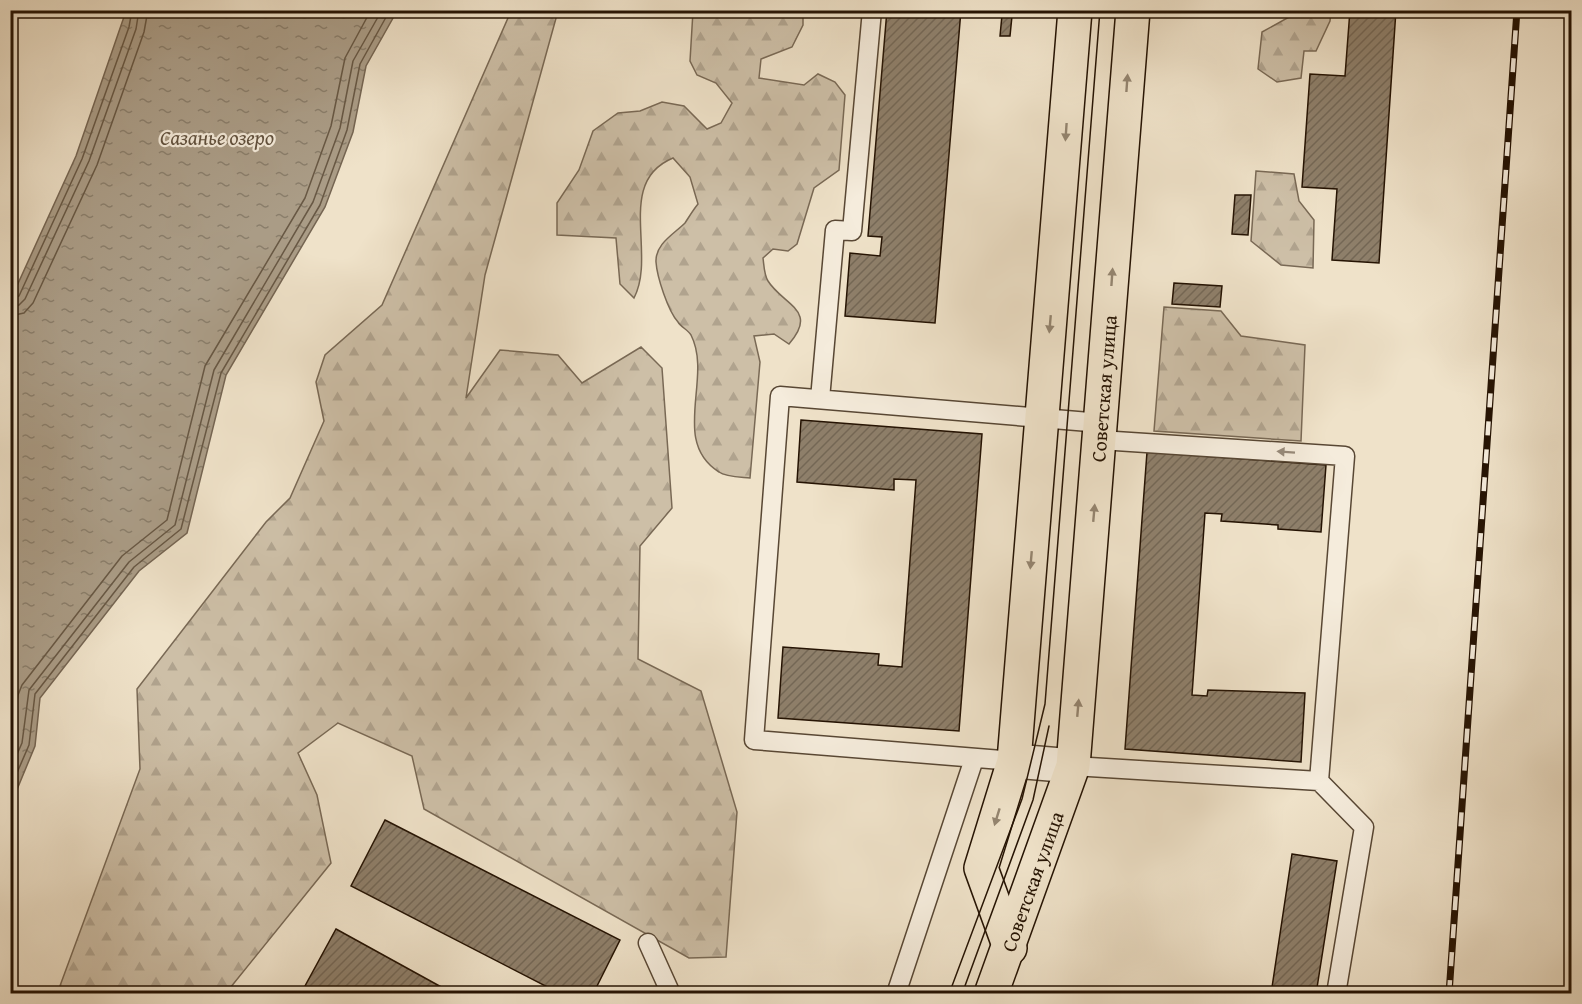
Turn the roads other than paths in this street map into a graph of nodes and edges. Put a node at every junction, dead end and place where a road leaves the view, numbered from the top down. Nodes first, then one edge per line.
1 (872, 10) edge
2 (1075, 10) edge
3 (1133, 10) edge
4 (820, 399) junction
5 (1043, 418) junction
6 (1100, 432) junction
7 (974, 759) junction
8 (1014, 761) junction
9 (1073, 766) junction
10 (1319, 782) junction
11 (648, 943) dead end
12 (1010, 948) junction
13 (671, 993) edge
14 (896, 993) edge
15 (991, 993) edge
16 (1336, 993) edge

1 - 4 lane
2 -> 5 main road, Советская улица
6 -> 3 main road, Советская улица
4 - 5 lane
4 - 7 lane
5 - 6 lane
5 -> 8 main road, Советская улица
9 -> 6 main road, Советская улица
10 -> 6 lane
7 - 8 lane
7 - 14 lane
8 - 9 street
8 -> 12 main road, Советская улица
9 - 10 lane
9 - 12 main road, Советская улица
10 - 16 lane
11 - 13 lane
12 - 15 main road

